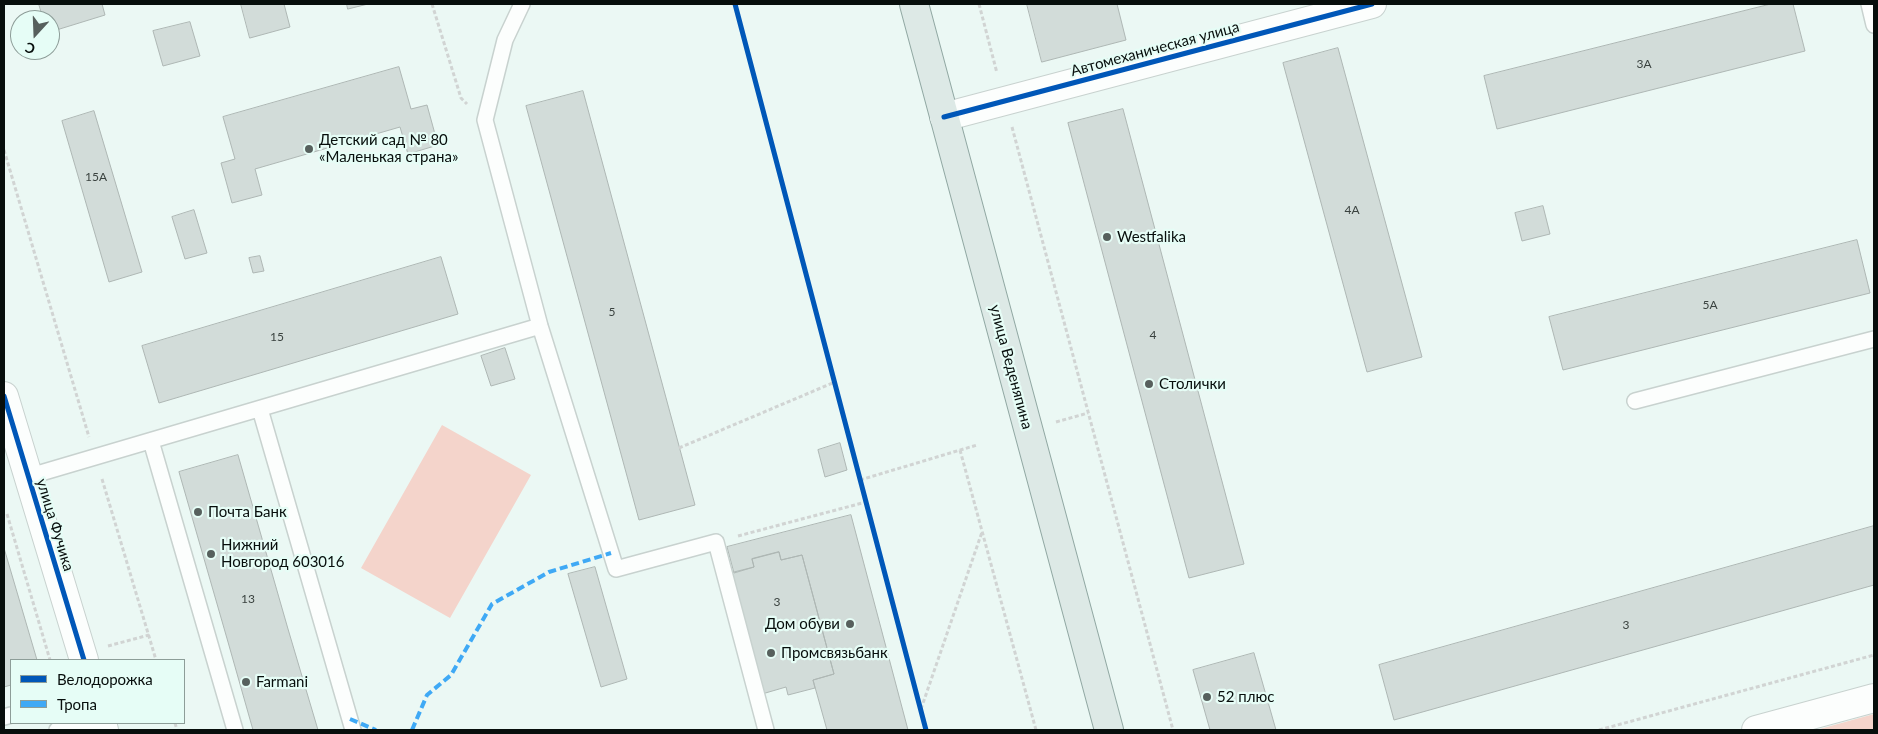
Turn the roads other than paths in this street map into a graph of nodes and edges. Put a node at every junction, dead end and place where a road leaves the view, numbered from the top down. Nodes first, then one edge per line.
1 (522, 4) edge
2 (914, 4) edge
3 (1372, 4) edge
4 (1869, 4) edge
5 (1874, 25) edge
6 (944, 118) junction
7 (540, 326) junction
8 (1874, 339) edge
9 (4, 396) edge
10 (1634, 401) dead end
11 (260, 409) junction
12 (151, 441) junction
13 (27, 477) junction
14 (84, 659) edge
15 (1874, 698) edge
16 (80, 724) edge
17 (57, 730) edge
18 (235, 730) edge
19 (353, 730) edge
20 (766, 730) edge
21 (1109, 730) edge
22 (1756, 730) edge

1 - 7 lane
2 - 6 main road, улица Веденяпина
3 - 6 street, Автомеханическая улица
4 - 5 lane
6 - 21 main road, улица Веденяпина
7 - 11 lane
7 - 20 lane
8 - 10 lane
9 - 13 street, улица Фучика
11 - 12 lane
11 - 19 lane
12 - 13 lane
12 - 18 lane
13 - 14 street, улица Фучика
15 - 22 street
16 - 17 lane

